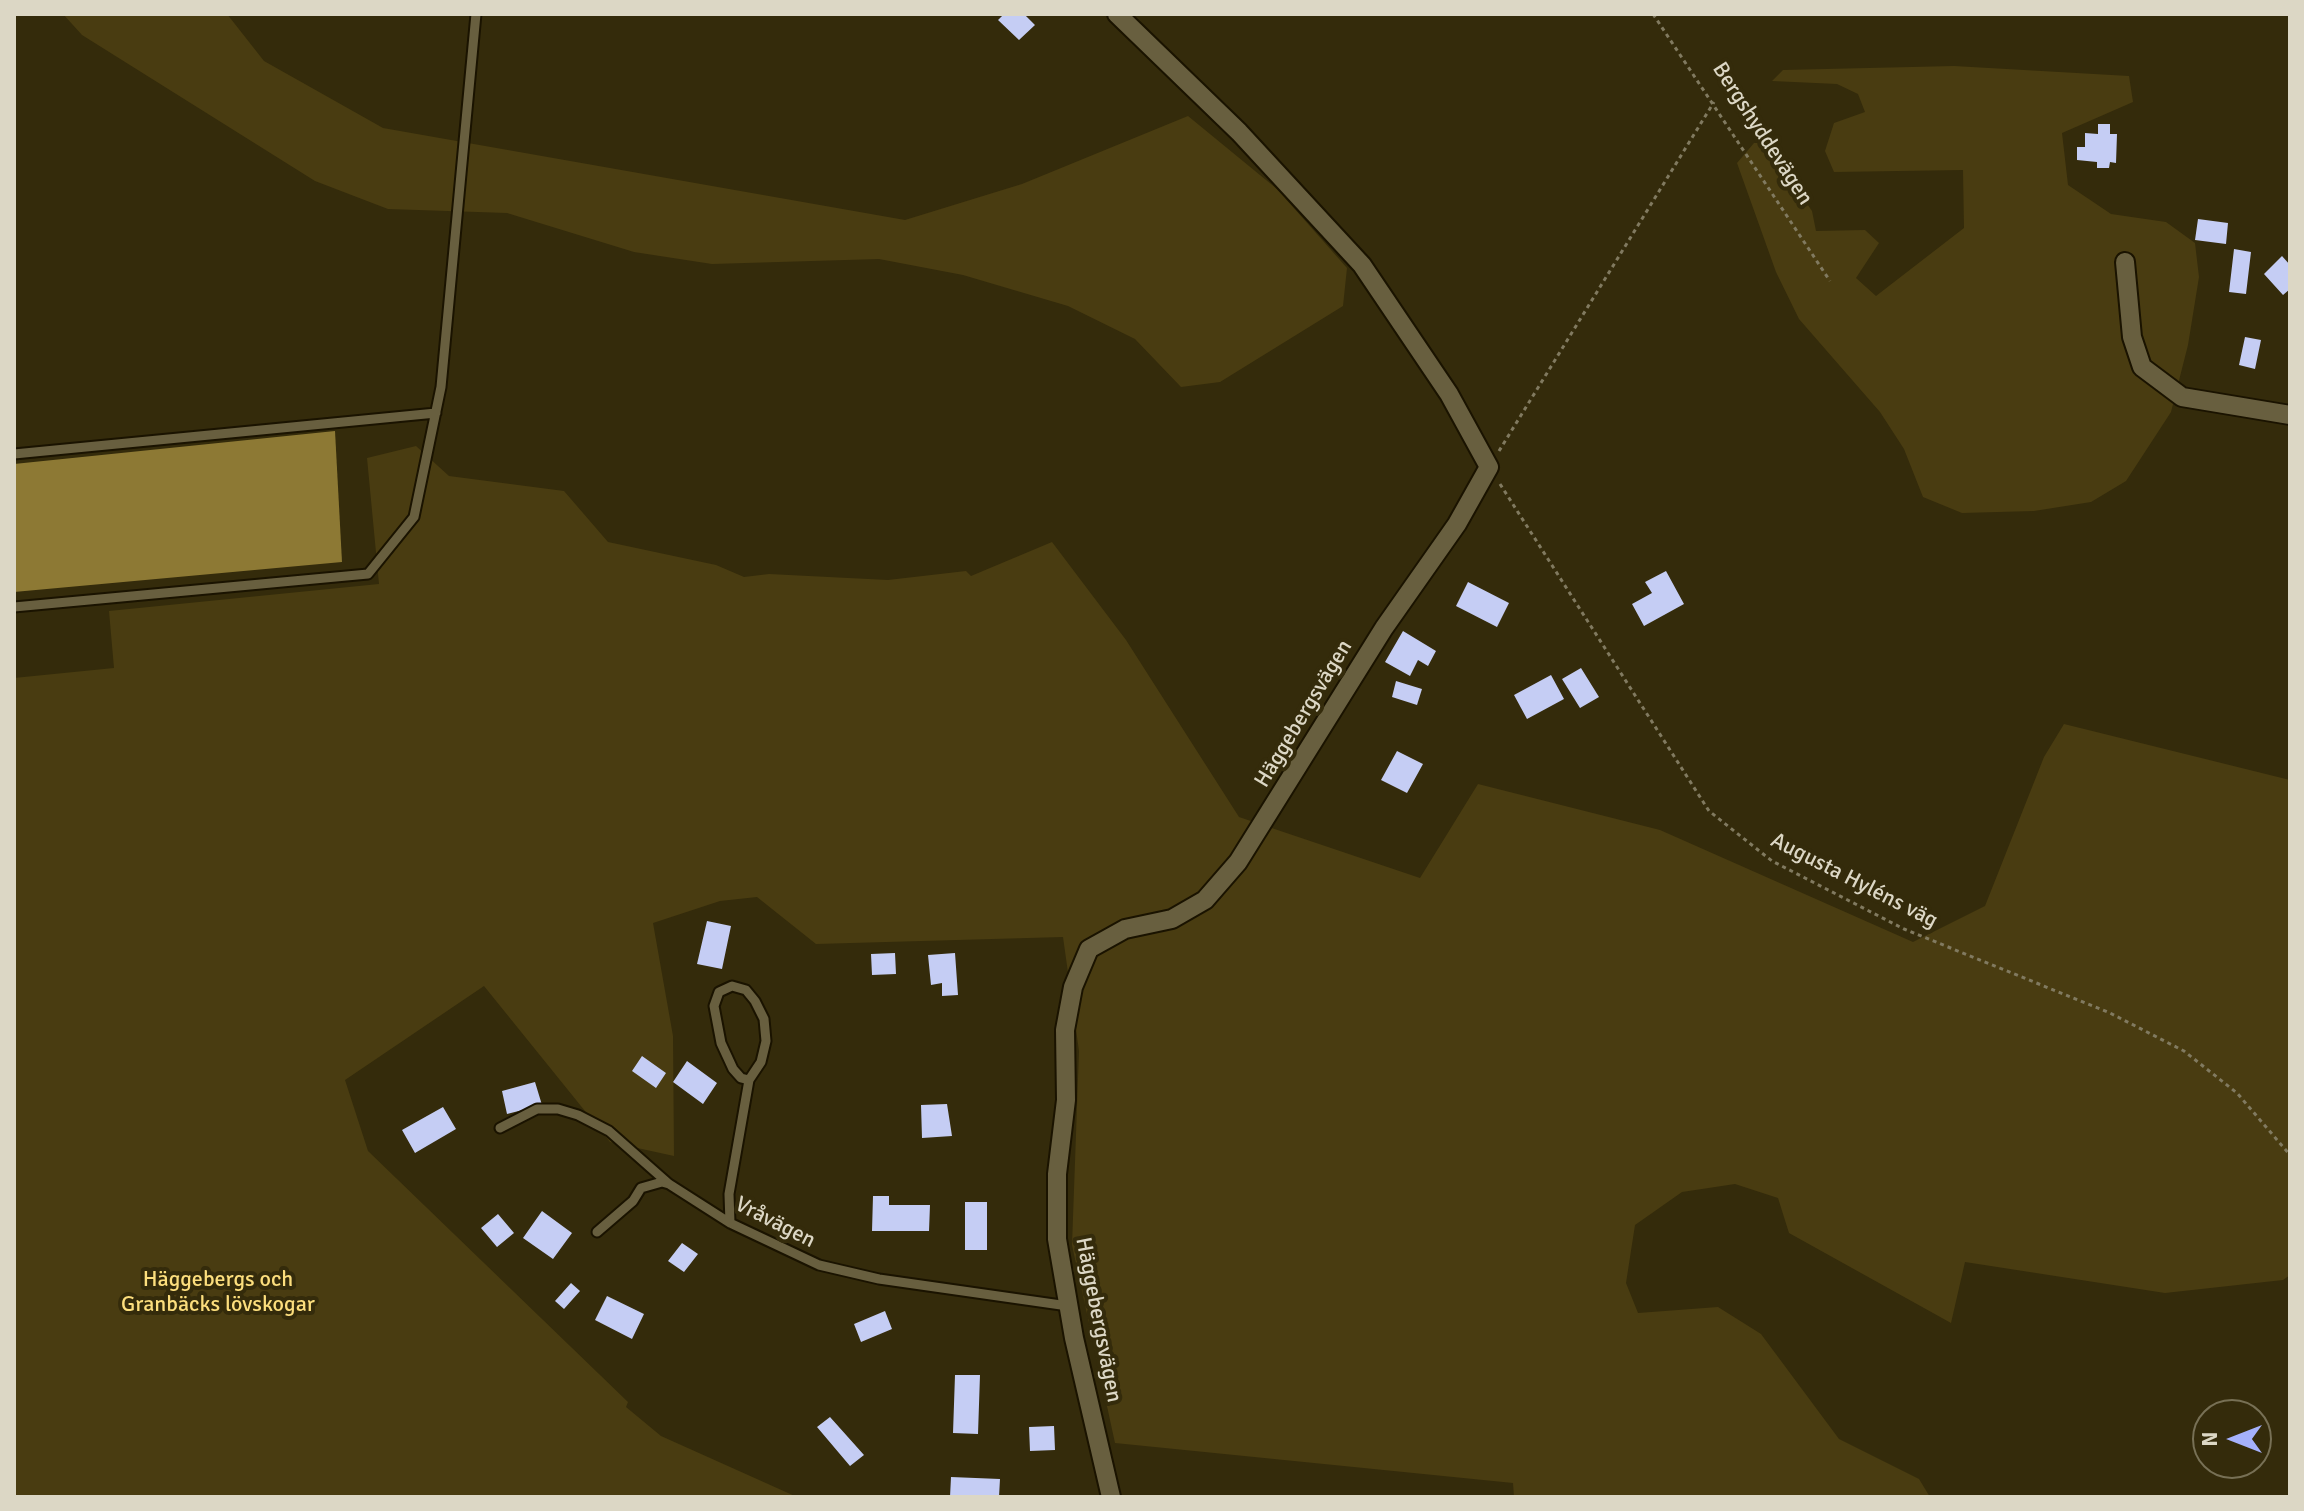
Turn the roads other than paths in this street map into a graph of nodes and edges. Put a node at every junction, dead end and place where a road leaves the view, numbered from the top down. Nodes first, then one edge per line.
1 (476, 14) edge
2 (1117, 14) edge
3 (2125, 262) dead end
4 (436, 413) junction
5 (2290, 415) edge
6 (14, 454) edge
7 (14, 607) edge
8 (749, 1080) junction
9 (500, 1128) dead end
10 (669, 1184) junction
11 (730, 1223) junction
12 (597, 1232) dead end
13 (1068, 1306) junction
14 (1111, 1497) edge

1 - 4 lane
2 - 13 street, Häggebergsvägen
3 - 5 street
4 - 6 lane
4 - 7 lane
8 - 8 lane
8 - 11 lane
9 - 10 lane, Vråvägen
10 - 11 lane, Vråvägen
10 - 12 lane
11 - 13 lane, Vråvägen
13 - 14 street, Häggebergsvägen

